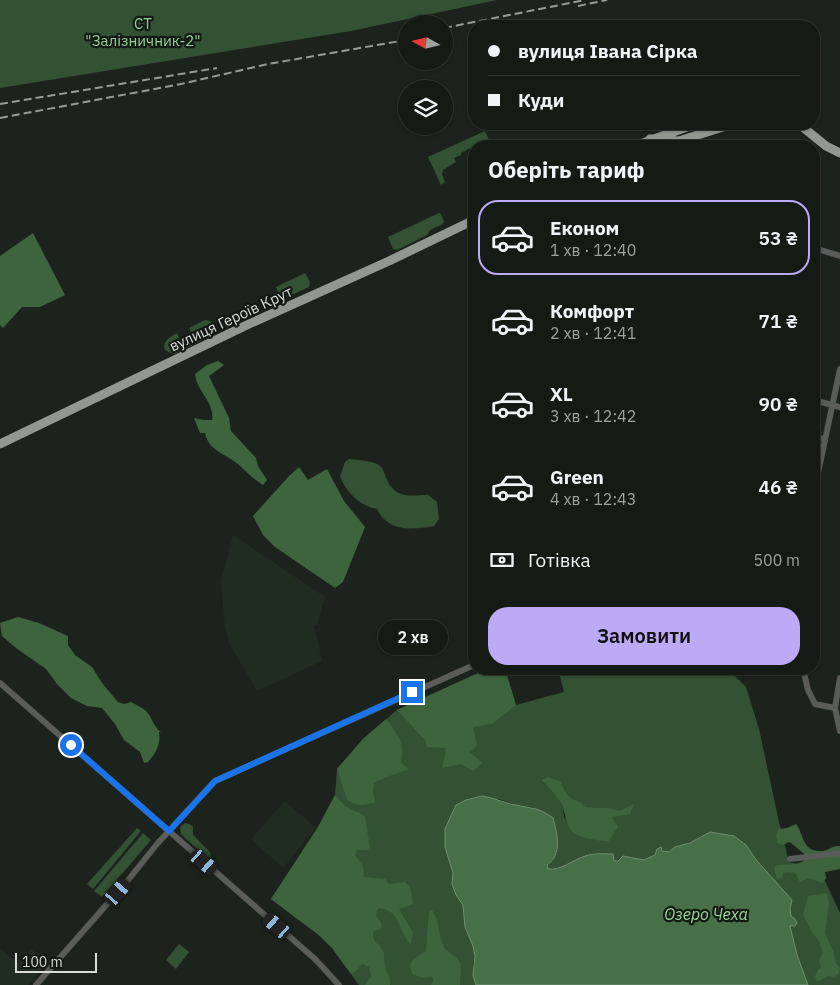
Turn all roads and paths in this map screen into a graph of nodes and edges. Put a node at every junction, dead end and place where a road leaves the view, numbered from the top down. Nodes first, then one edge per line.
1 (678, 130) edge
2 (714, 130) edge
3 (807, 130) edge
4 (650, 140) edge
5 (685, 140) edge
6 (819, 140) edge
7 (820, 141) edge
8 (840, 153) edge
9 (468, 223) edge
10 (820, 250) edge
11 (840, 256) edge
12 (840, 369) edge
13 (820, 402) edge
14 (833, 405) junction
15 (840, 407) edge
16 (820, 438) edge
17 (825, 439) junction
18 (0, 444) edge
19 (820, 463) edge
20 (468, 668) edge
21 (804, 675) edge
22 (840, 678) edge
23 (0, 683) edge
24 (835, 708) junction
25 (840, 731) edge
26 (169, 831) junction
27 (840, 853) edge
28 (790, 859) dead end
29 (36, 985) edge
30 (339, 985) edge

1 - 4 main road
2 - 5 main road
3 - 6 main road
7 - 8 main road
9 - 18 main road, вулиця Героїв Крут
10 - 11 street
12 - 14 street
13 - 14 street
14 - 15 street
14 - 17 street
16 - 17 street
17 - 19 street
20 - 26 street
21 - 24 street
22 - 24 street
23 - 26 street
24 - 25 street
26 - 29 street
26 - 30 street
27 - 28 street

